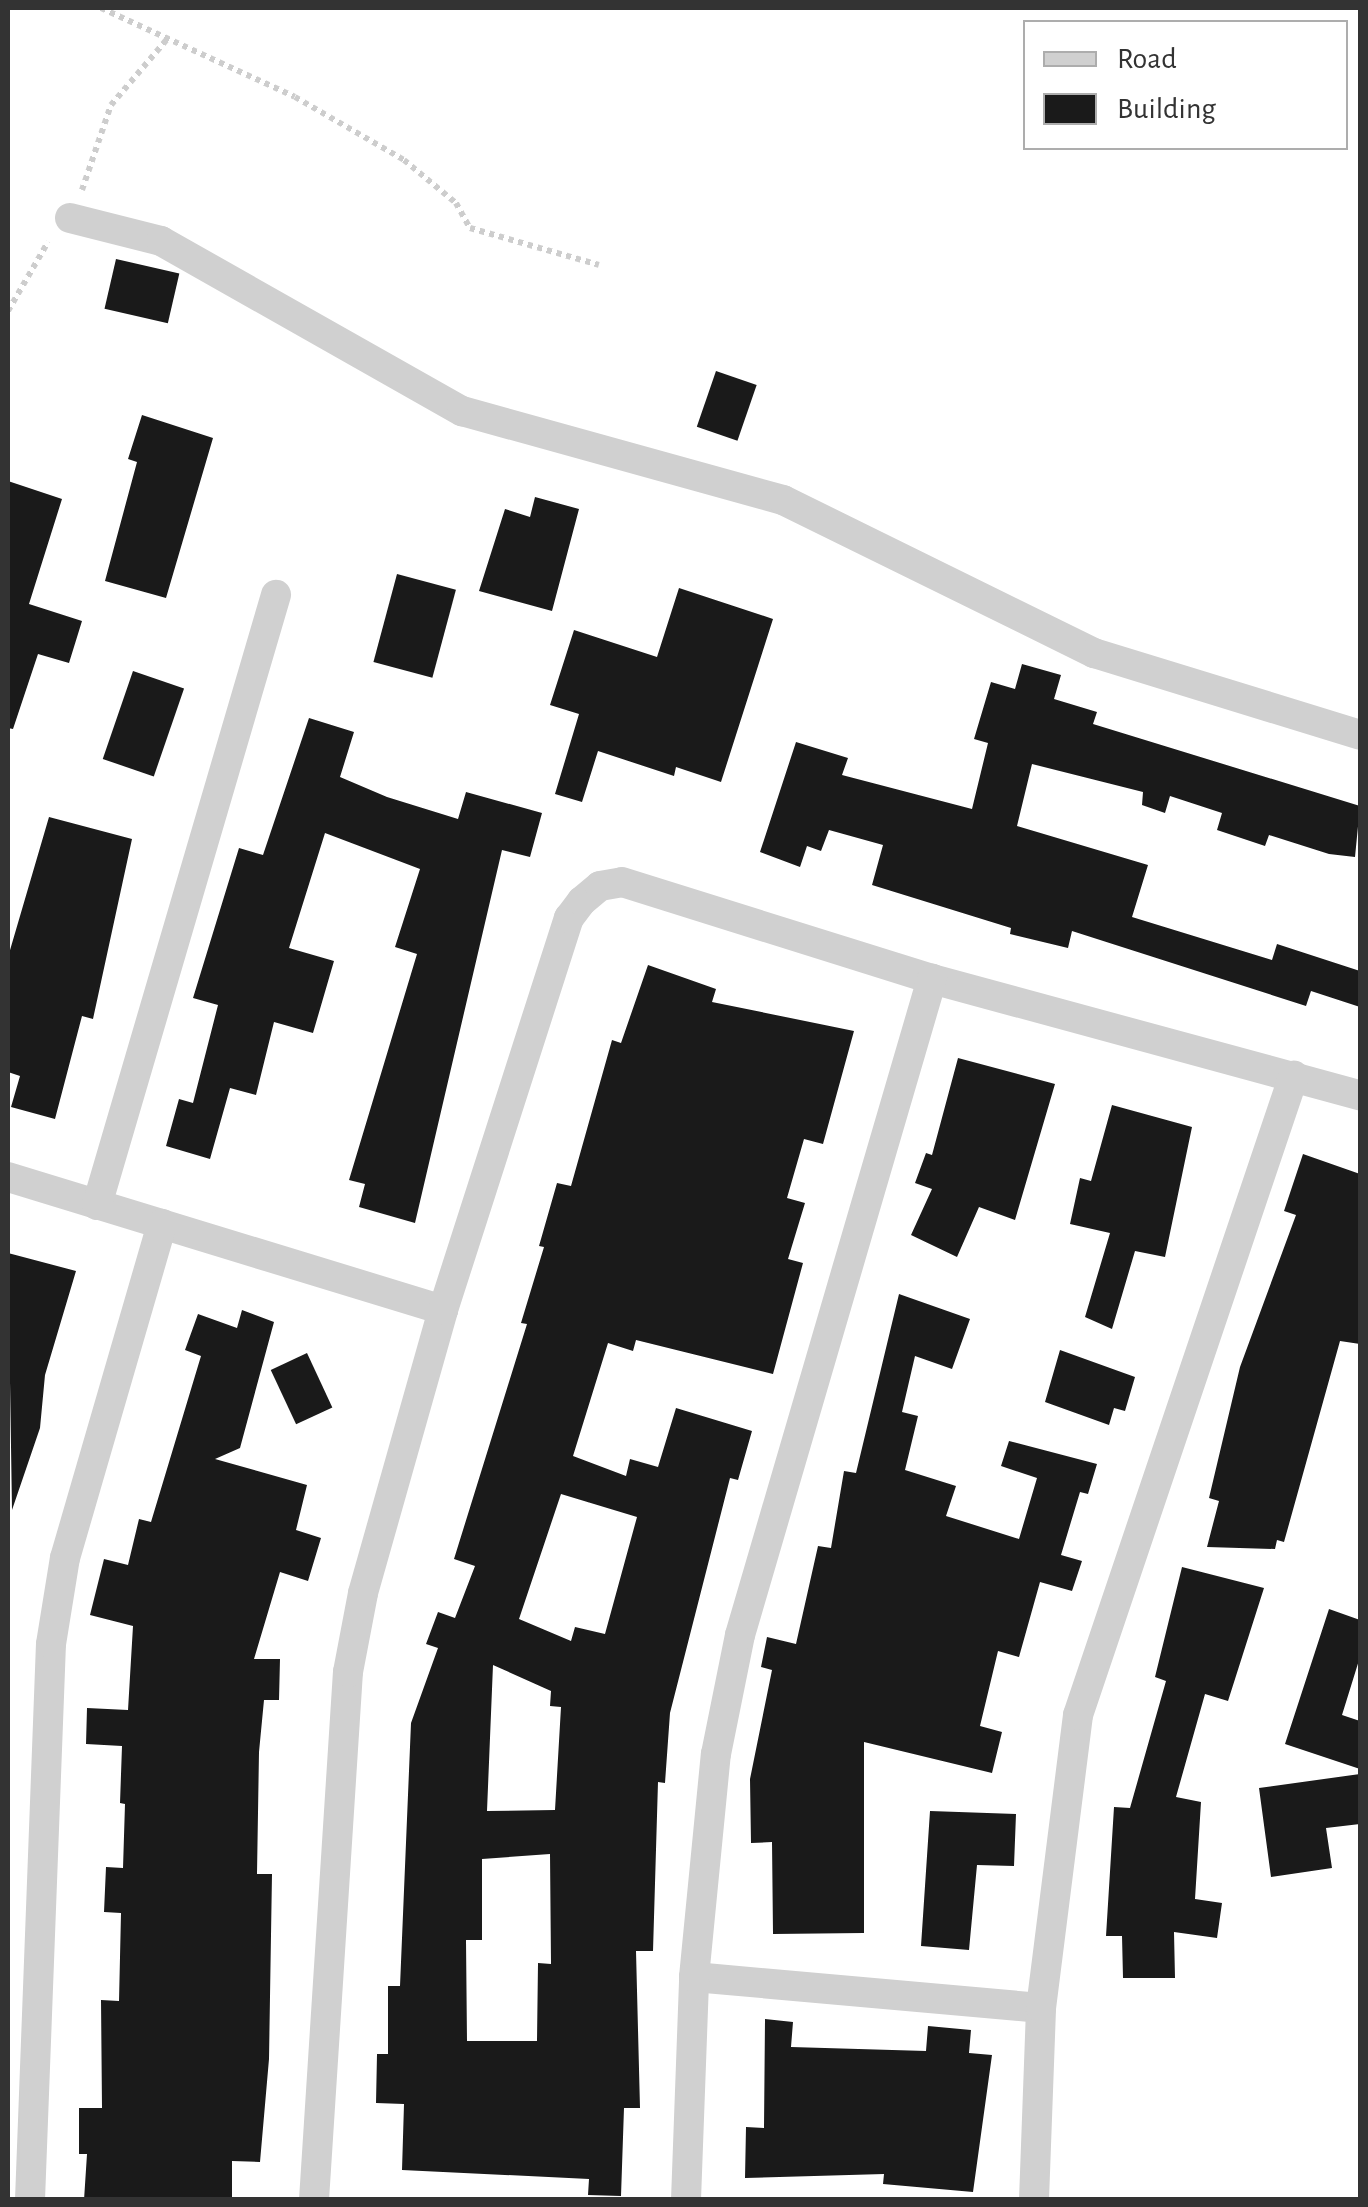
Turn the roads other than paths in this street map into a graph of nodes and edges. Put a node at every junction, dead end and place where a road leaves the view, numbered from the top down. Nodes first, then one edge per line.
1 (70, 218) road end
2 (276, 594) dead end
3 (1360, 735) edge
4 (932, 979) junction
5 (1294, 1075) junction
6 (1360, 1094) edge
7 (8, 1177) edge
8 (97, 1205) junction
9 (162, 1224) junction
10 (443, 1310) junction
11 (694, 1977) junction
12 (1041, 2008) junction
13 (30, 2200) edge
14 (314, 2200) edge
15 (686, 2200) edge
16 (1034, 2200) edge

1 - 3 street
2 - 8 street
4 - 5 street
4 - 10 street
4 - 11 street
5 - 6 street
5 - 12 street
7 - 8 street
8 - 9 street
9 - 10 street
9 - 13 street
10 - 14 street
11 - 12 street
11 - 15 street
12 - 16 street

